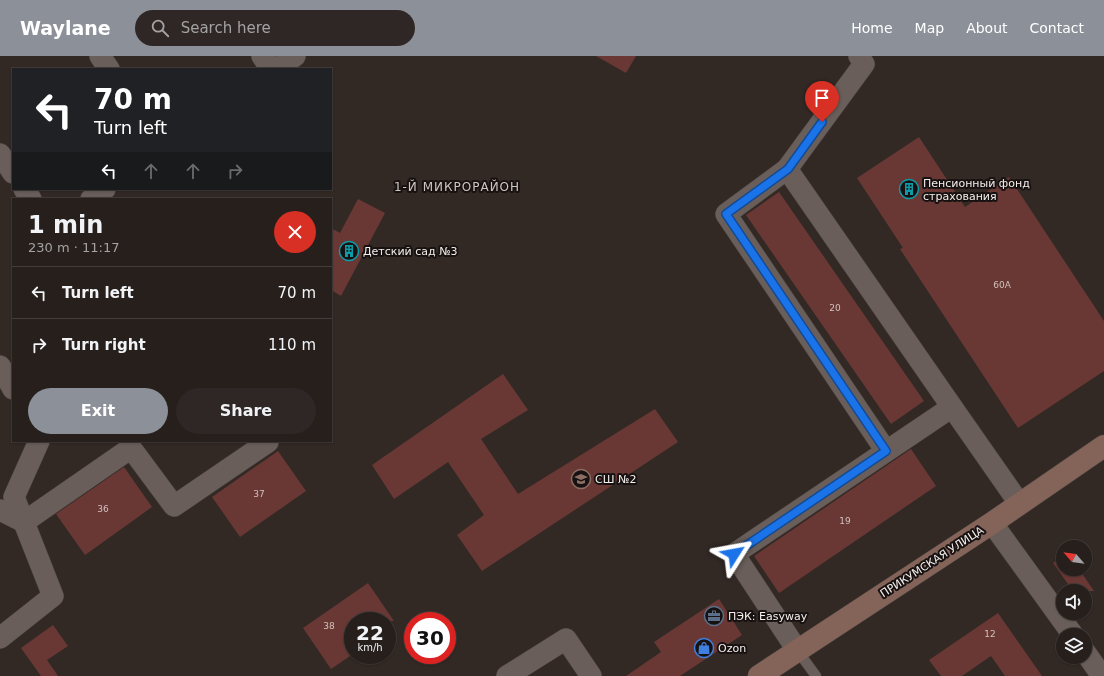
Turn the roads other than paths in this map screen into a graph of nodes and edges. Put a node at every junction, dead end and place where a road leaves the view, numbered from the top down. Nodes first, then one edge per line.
1 (100, 56) edge
2 (262, 56) edge
3 (295, 56) edge
4 (859, 56) edge
5 (108, 68) edge
6 (270, 68) edge
7 (277, 68) edge
8 (0, 154) edge
9 (788, 169) junction
10 (12, 171) edge
11 (104, 190) edge
12 (92, 198) edge
13 (0, 366) edge
14 (12, 387) edge
15 (952, 407) junction
16 (39, 442) edge
17 (268, 442) edge
18 (1104, 446) edge
19 (886, 451) junction
20 (1019, 503) junction
21 (0, 510) edge
22 (24, 522) junction
23 (992, 523) junction
24 (1068, 628) edge
25 (0, 638) edge
26 (797, 650) junction
27 (1092, 662) edge
28 (506, 676) edge
29 (591, 676) edge
30 (759, 676) edge
31 (816, 676) edge
32 (1102, 676) edge

1 - 5 street
2 - 6 street
3 - 7 street
4 - 9 street
8 - 10 street
9 - 15 street
9 - 19 street
11 - 12 street
13 - 14 street
15 - 19 street
15 - 20 street
16 - 22 street
17 - 22 street
18 - 20 main road, ПРИКУМСКАЯ УЛИЦА
19 - 26 street
20 - 23 main road, ПРИКУМСКАЯ УЛИЦА
21 - 22 street
22 - 25 street
23 - 24 street
23 - 26 main road, ПРИКУМСКАЯ УЛИЦА
26 - 30 main road, ПРИКУМСКАЯ УЛИЦА
26 - 31 lane
27 - 32 street
28 - 29 street

